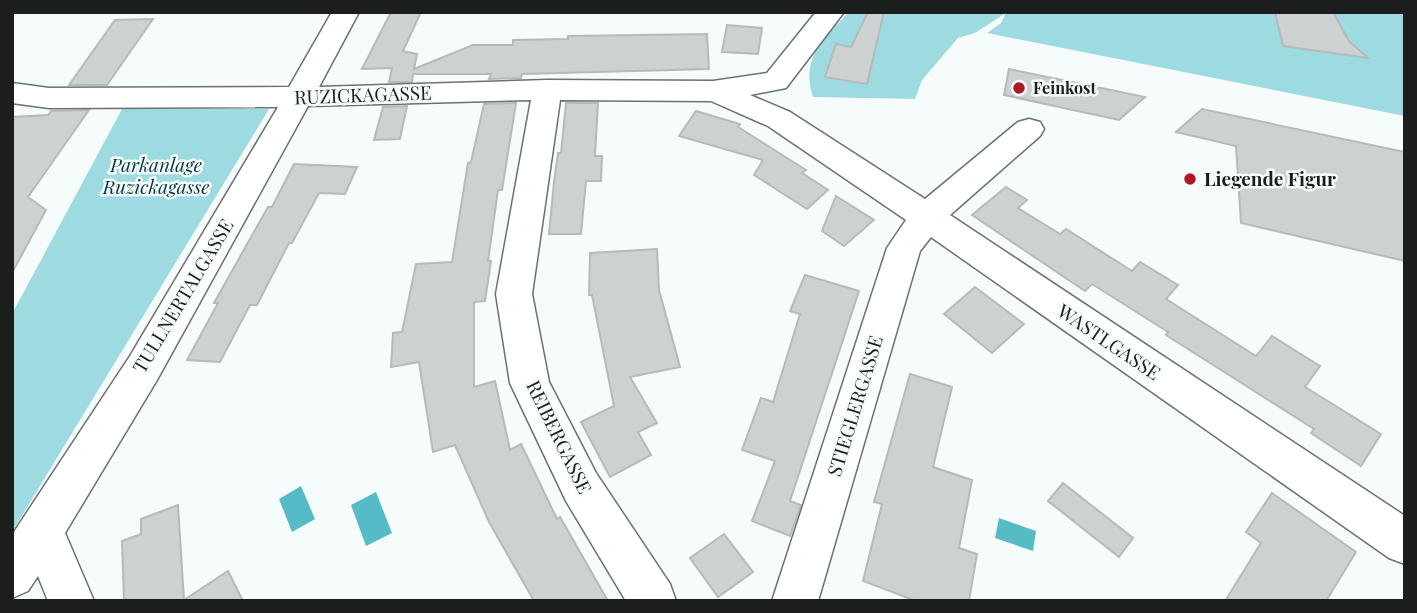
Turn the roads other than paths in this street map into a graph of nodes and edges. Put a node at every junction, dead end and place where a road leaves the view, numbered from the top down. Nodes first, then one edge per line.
1 (346, 12) edge
2 (831, 12) edge
3 (776, 81) junction
4 (547, 90) junction
5 (713, 91) junction
6 (12, 93) edge
7 (299, 97) junction
8 (1029, 129) dead end
9 (815, 141) junction
10 (927, 219) junction
11 (42, 530) junction
12 (1405, 542) edge
13 (12, 575) edge
14 (71, 601) edge
15 (653, 601) edge
16 (794, 601) edge

1 - 7 street, TULLNERTALGASSE
2 - 3 street
3 - 5 street
3 - 9 street, WASTLGASSE
4 - 5 street, RUZICKAGASSE
4 - 7 street, RUZICKAGASSE
4 - 15 street, REIBERGASSE
5 - 9 street, WASTLGASSE
6 - 7 street, RUZICKAGASSE
7 - 11 street, TULLNERTALGASSE
8 - 10 street, STIEGLERGASSE
9 - 10 street, WASTLGASSE
10 - 12 street, WASTLGASSE
10 - 16 street, STIEGLERGASSE
11 - 13 street, TULLNERTALGASSE
11 - 14 street

